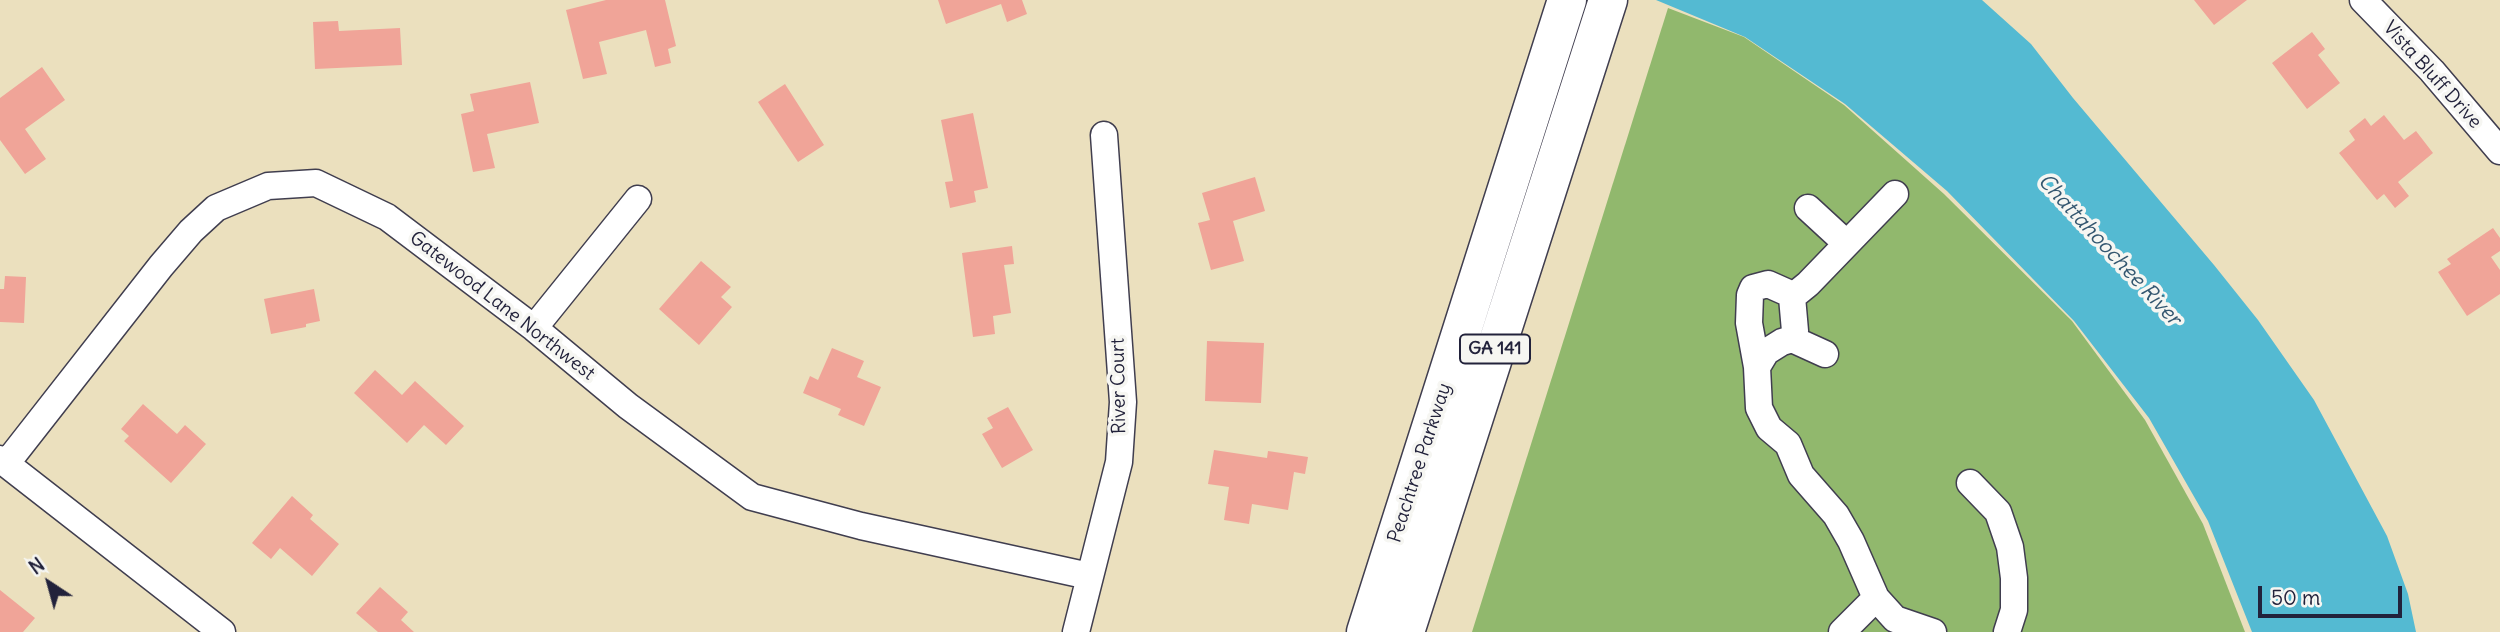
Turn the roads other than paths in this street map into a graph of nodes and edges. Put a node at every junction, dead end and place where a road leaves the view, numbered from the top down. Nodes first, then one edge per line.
1 (1567, 0) edge
2 (1608, 0) edge
3 (2363, 0) edge
4 (1104, 135) dead end
5 (2500, 151) edge
6 (1895, 194) dead end
7 (638, 199) dead end
8 (1808, 208) dead end
9 (1846, 243) junction
10 (1792, 297) junction
11 (534, 328) junction
12 (1793, 339) junction
13 (1825, 355) dead end
14 (1757, 367) junction
15 (3, 462) edge
16 (1970, 483) dead end
17 (1089, 576) junction
18 (1876, 598) junction
19 (222, 632) edge
20 (1076, 632) edge
21 (1366, 632) edge
22 (1405, 632) edge
23 (1842, 632) edge
24 (1933, 632) edge
25 (2007, 632) edge

1 - 21 highway, Peachtree Parkway / GA 141
2 - 22 highway, Peachtree Parkway / GA 141
3 - 5 street, Vista Bluff Drive
4 - 17 street, River Court
6 - 9 street
7 - 11 street
8 - 9 street
9 - 10 street
10 - 12 street
10 - 14 street
11 - 15 street, Gatewood Lane Northwest
11 - 17 street, Gatewood Lane Northwest
12 - 13 street
12 - 14 street
14 - 18 street
15 - 19 street
16 - 25 street
17 - 20 street, River Court
18 - 23 street
18 - 24 street

